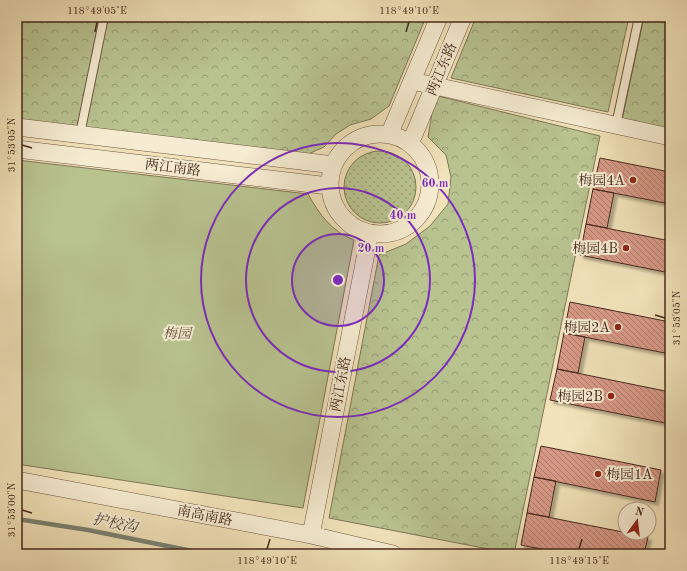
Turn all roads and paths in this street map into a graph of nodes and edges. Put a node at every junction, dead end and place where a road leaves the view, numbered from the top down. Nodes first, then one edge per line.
1 (104, 17) edge
2 (439, 17) edge
3 (463, 17) edge
4 (639, 17) edge
5 (412, 80) junction
6 (434, 85) junction
7 (616, 125) junction
8 (17, 127) edge
9 (80, 134) junction
10 (389, 135) junction
11 (670, 137) edge
12 (410, 144) junction
13 (17, 149) edge
14 (176, 157) junction
15 (334, 165) junction
16 (330, 186) junction
17 (370, 233) junction
18 (17, 480) edge
19 (311, 535) junction
20 (393, 554) edge

1 - 9 lane
2 - 5 street, 两江东路
3 - 6 street, 两江东路
4 - 7 lane
5 - 6 street
5 - 10 street, 两江东路
6 - 7 street
6 - 12 street, 两江东路
7 - 11 street
8 - 9 street
9 - 14 street
10 - 12 street
10 - 15 street
12 - 17 street
13 - 14 street, 两江南路
14 - 15 street
14 - 16 street, 两江南路
15 - 16 street
16 - 17 street
17 - 19 street, 两江东路
18 - 19 street, 南高南路
19 - 20 street, 南高南路

